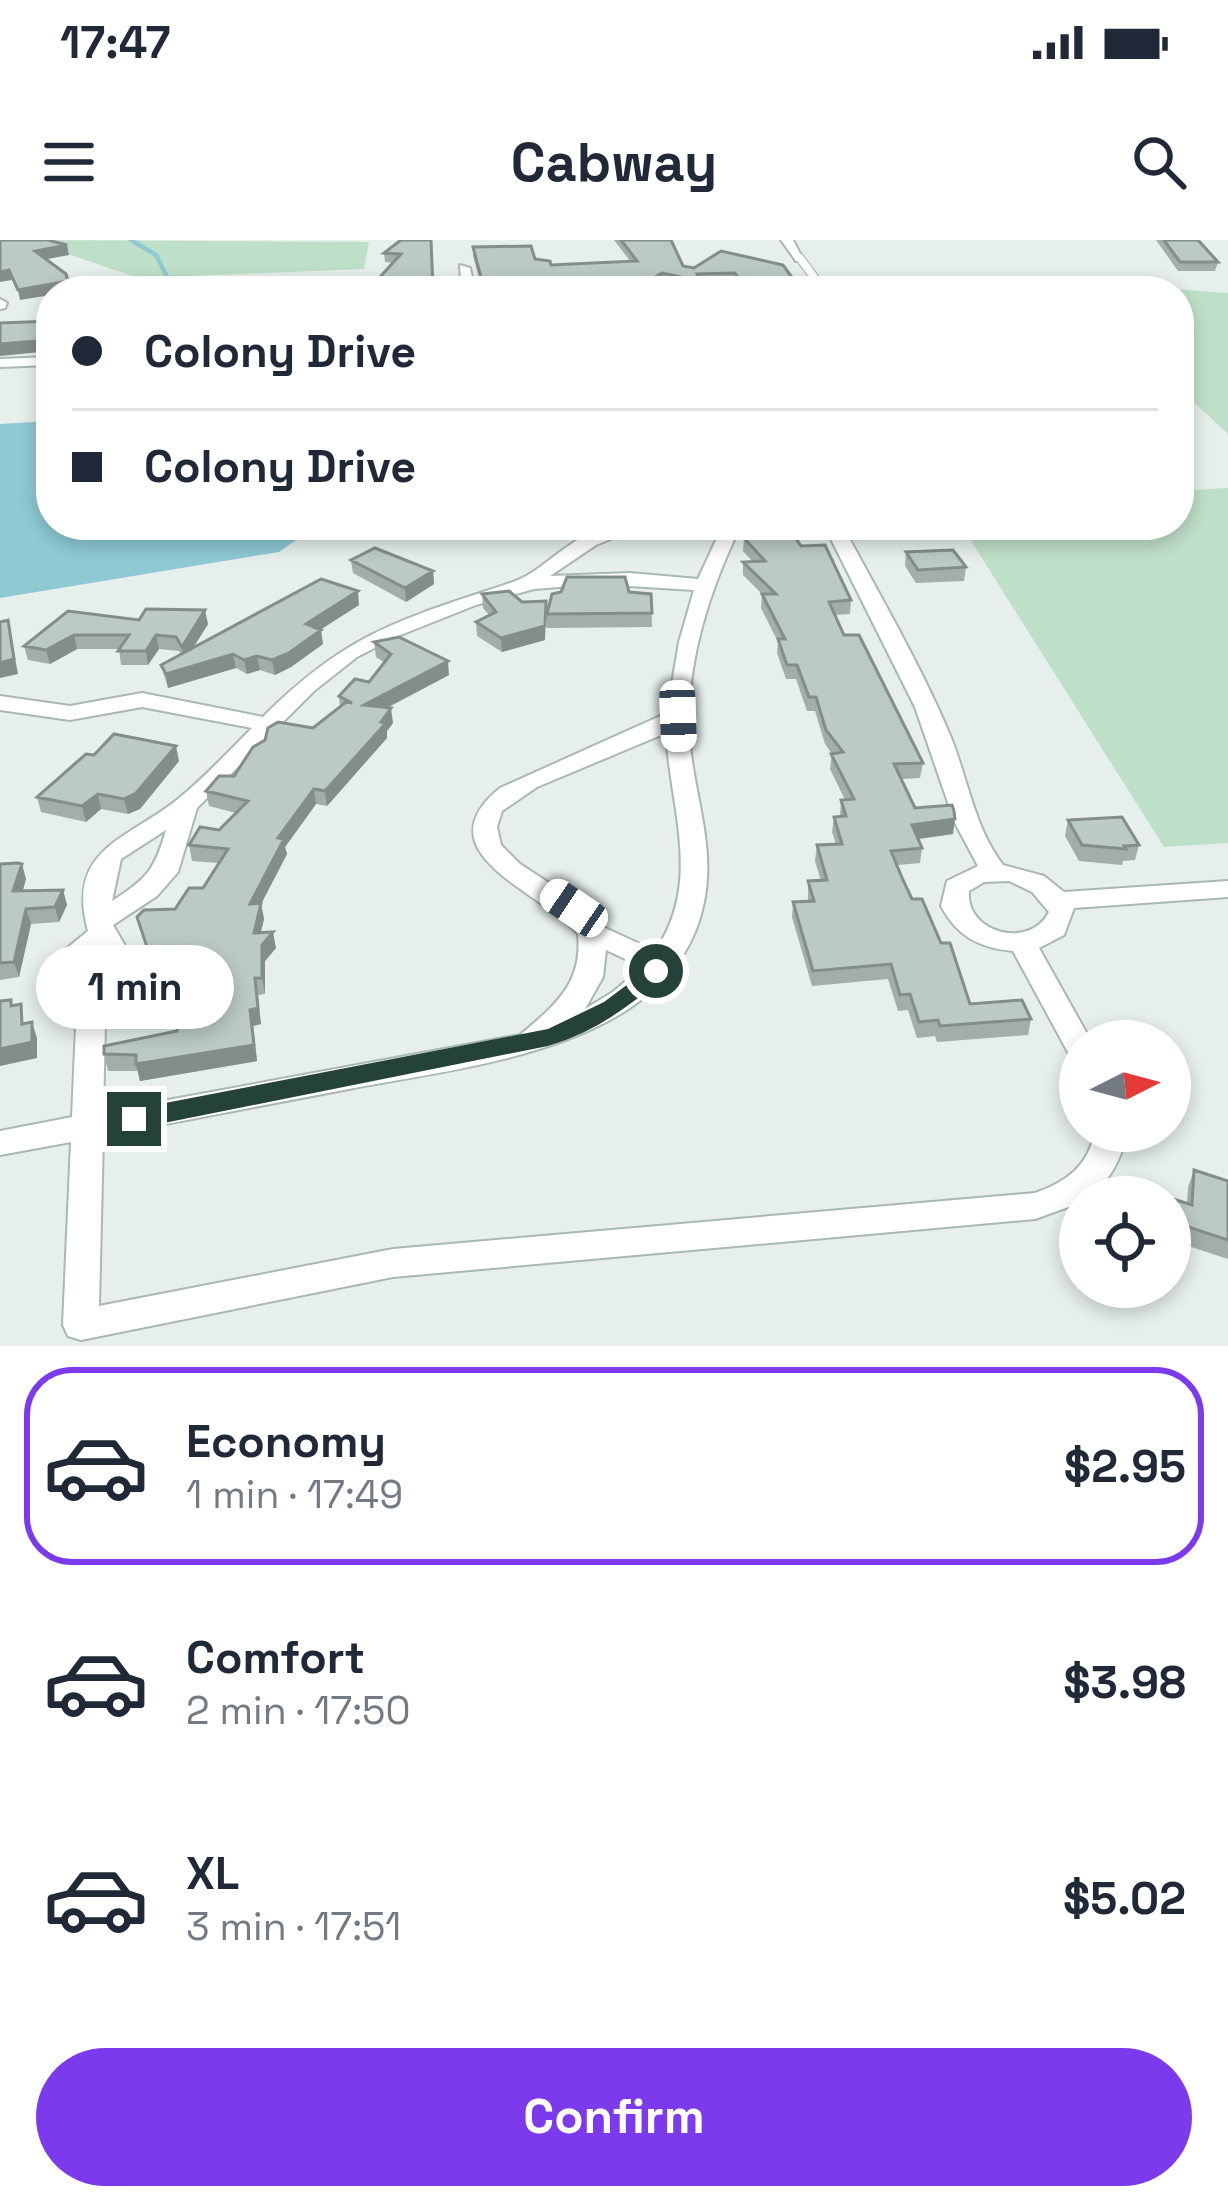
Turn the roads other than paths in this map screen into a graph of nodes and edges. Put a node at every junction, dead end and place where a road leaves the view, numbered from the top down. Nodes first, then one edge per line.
1 (787, 240) edge
2 (800, 258) joint
3 (464, 268) dead end
4 (466, 276) edge
5 (813, 276) edge
6 (36, 362) edge
7 (0, 363) edge
8 (592, 540) edge
9 (725, 540) edge
10 (841, 540) edge
11 (529, 581) junction
12 (702, 585) junction
13 (0, 703) edge
14 (678, 716) junction
15 (271, 725) junction
16 (185, 807) junction
17 (995, 872) junction
18 (1228, 890) edge
19 (1058, 901) junction
20 (100, 928) junction
21 (591, 932) junction
22 (1022, 942) junction
23 (661, 965) junction
24 (1065, 1020) edge
25 (92, 1022) junction
26 (522, 1045) junction
27 (88, 1128) junction
28 (0, 1143) edge
29 (1105, 1152) edge

1 - 2 street
2 - 5 lane
3 - 4 street
6 - 7 street
8 - 11 street
9 - 12 street
10 - 17 street
11 - 12 street
11 - 15 street
12 - 14 street
13 - 15 street
14 - 21 street
14 - 23 street
15 - 16 street
16 - 20 street
16 - 20 street
17 - 19 street
17 - 22 street
18 - 19 street
19 - 22 street
20 - 25 street
20 - 25 street
21 - 23 street
21 - 26 street
22 - 24 street
23 - 26 street
25 - 27 street
26 - 27 street
27 - 28 street
27 - 29 street

